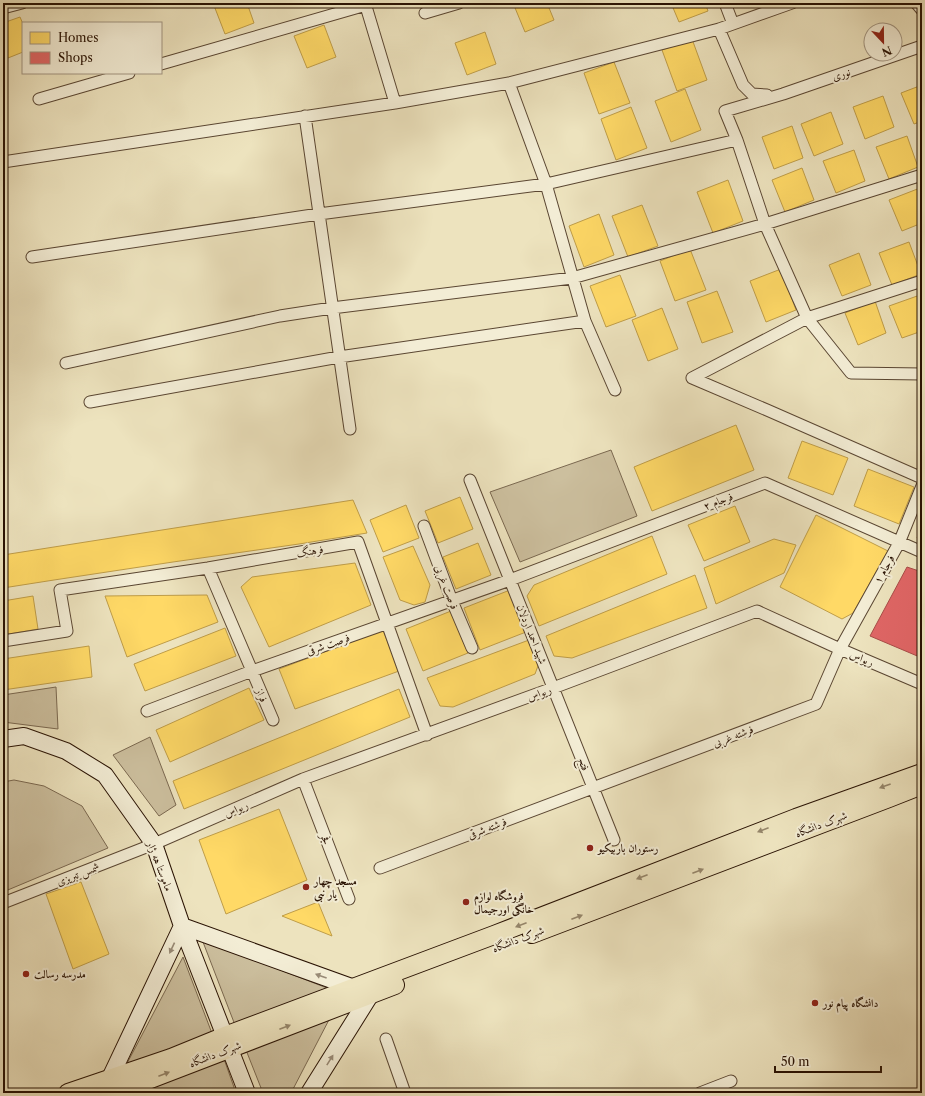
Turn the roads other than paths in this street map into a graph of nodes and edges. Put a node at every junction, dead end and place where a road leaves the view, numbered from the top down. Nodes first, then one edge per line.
1 (22, 3) edge
2 (459, 3) edge
3 (725, 3) edge
4 (792, 3) edge
5 (916, 3) edge
6 (365, 4) edge
7 (3, 8) edge
8 (922, 10) edge
9 (425, 13) dead end
10 (733, 24) junction
11 (719, 29) junction
12 (922, 46) edge
13 (162, 64) edge
14 (126, 74) edge
15 (509, 83) junction
16 (775, 96) junction
17 (39, 99) dead end
18 (395, 103) junction
19 (305, 116) junction
20 (737, 140) junction
21 (3, 162) edge
22 (922, 175) edge
23 (546, 184) junction
24 (319, 214) junction
25 (765, 224) junction
26 (32, 257) dead end
27 (572, 278) junction
28 (922, 281) edge
29 (332, 308) junction
30 (807, 318) junction
31 (585, 321) junction
32 (340, 357) junction
33 (66, 363) dead end
34 (922, 374) edge
35 (614, 390) dead end
36 (90, 402) dead end
37 (350, 429) dead end
38 (922, 478) edge
39 (470, 480) dead end
40 (922, 486) edge
41 (424, 526) dead end
42 (899, 543) junction
43 (922, 552) edge
44 (208, 568) junction
45 (510, 580) junction
46 (452, 601) junction
47 (388, 624) junction
48 (3, 641) edge
49 (472, 648) dead end
50 (840, 649) junction
51 (252, 671) junction
52 (922, 684) edge
53 (553, 688) junction
54 (147, 711) dead end
55 (273, 720) dead end
56 (427, 735) junction
57 (3, 739) edge
58 (922, 772) edge
59 (303, 779) junction
60 (922, 785) edge
61 (593, 788) junction
62 (614, 840) dead end
63 (154, 844) junction
64 (380, 868) dead end
65 (349, 899) dead end
66 (3, 903) edge
67 (182, 926) junction
68 (352, 988) junction
69 (371, 994) junction
70 (386, 1039) dead end
71 (227, 1042) junction
72 (731, 1081) dead end
73 (116, 1089) edge
74 (68, 1093) edge
75 (247, 1093) edge
76 (309, 1093) edge
77 (405, 1093) edge
78 (700, 1093) edge

1 - 7 street
2 - 9 street
3 - 10 street
4 - 10 street
5 - 8 street
6 - 13 street
6 - 18 street
10 - 11 street
11 - 15 street
11 - 16 street
12 - 16 street, نوری
14 - 17 street
15 - 18 street
15 - 23 street
16 - 20 street, نوری
18 - 19 street
19 - 21 street
19 - 24 street
20 - 23 street
20 - 25 street
22 - 25 street
23 - 24 street
23 - 27 street
24 - 26 street
24 - 29 street
25 - 27 street
25 - 30 street
27 - 29 street
27 - 31 street
28 - 30 street
29 - 32 street
29 - 33 street
30 - 34 street
30 - 38 street
31 - 32 street
31 - 35 street
32 - 36 street
32 - 37 street
39 - 45 street
40 - 42 street, فرجام ۱
41 - 46 street, فرصت غربی
42 - 43 street, فرجام ۲
42 - 45 street, فرجام ۲
42 - 50 street, فرجام ۱
44 - 47 street, فرهنگ
44 - 48 street, فرهنگ
44 - 51 street, فراز
45 - 46 street, فرصت شرقی
45 - 53 street, شهید احمد اردلان
46 - 47 street, فرصت شرقی
46 - 49 street, فرصت غربی
47 - 51 street, فرصت شرقی
47 - 56 street, فرهنگ
50 - 52 street, ریواس
50 - 53 street, ریواس
50 - 61 street, فرشته غربی
51 - 54 street, فرصت شرقی
51 - 55 street, فراز
53 - 56 street, ریواس
53 - 61 street, فتح
56 - 59 street, ریواس
57 - 63 main road, ماموستا هه ژار
58 -> 68 main road
59 - 63 street, ریواس
59 - 65 street, فجر
69 -> 60 main road, شهرک دانشگاه
61 - 62 street, فتح
61 - 64 street, فرشته شرقی
63 - 66 street, شمس تبریزی
63 - 67 main road, ماموستا هه ژار
68 -> 67 main road
67 - 71 main road, ماموستا هه ژار
67 -> 73 main road
68 - 69 main road
68 - 71 main road
71 -> 69 main road, شهرک دانشگاه
76 -> 69 main road
70 - 77 street
71 - 73 main road, شهرک دانشگاه
71 - 75 main road, ماموستا هه ژار
72 - 78 street
73 - 74 main road, شهرک دانشگاه

